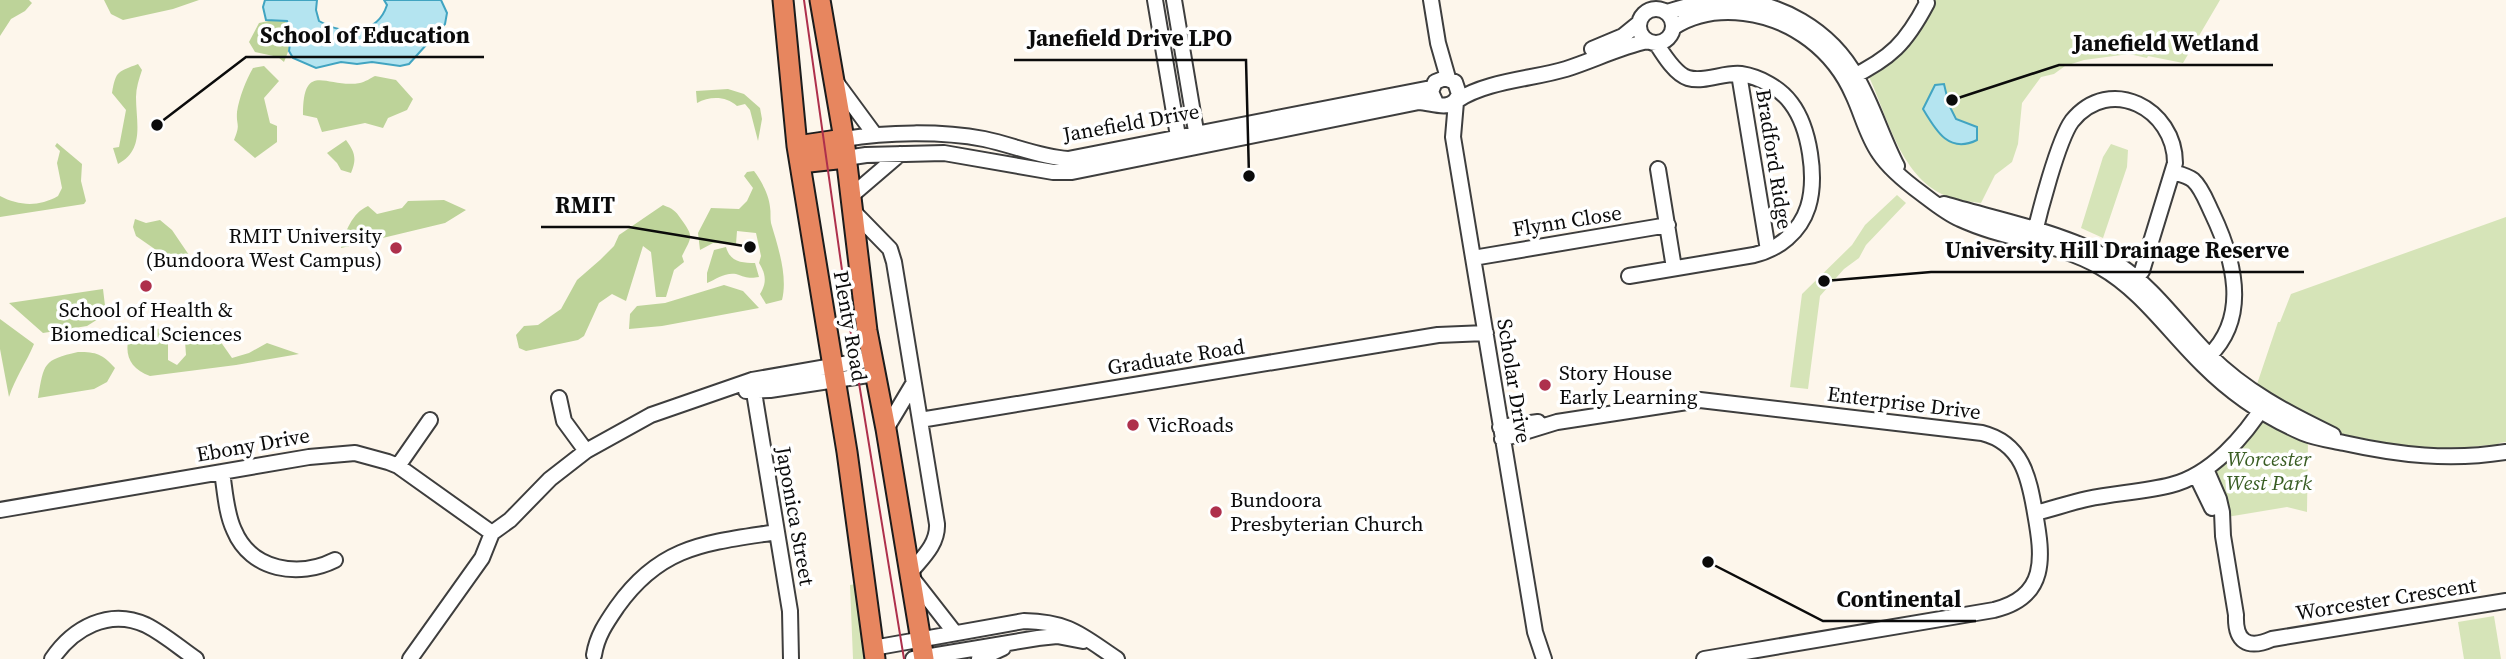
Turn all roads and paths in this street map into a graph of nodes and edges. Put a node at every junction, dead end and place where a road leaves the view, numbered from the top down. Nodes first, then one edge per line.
1 (783, 0) edge
2 (820, 0) edge
3 (1155, 0) edge
4 (1174, 0) edge
5 (1431, 0) edge
6 (1926, 0) edge
7 (1651, 9) edge
8 (1672, 32) junction
9 (1652, 42) junction
10 (1677, 70) junction
11 (1739, 74) junction
12 (834, 78) junction
13 (1851, 78) junction
14 (1441, 89) junction
15 (1457, 101) junction
16 (875, 135) junction
17 (1453, 137) junction
18 (984, 139) junction
19 (1198, 140) junction
20 (1179, 144) junction
21 (845, 148) junction
22 (900, 154) junction
23 (798, 155) junction
24 (993, 163) junction
25 (1658, 169) dead end
26 (2173, 172) junction
27 (851, 203) junction
28 (1668, 225) junction
29 (2034, 236) junction
30 (1768, 250) junction
31 (1473, 258) junction
32 (1674, 268) junction
33 (1629, 276) dead end
34 (2133, 283) junction
35 (1485, 328) junction
36 (2209, 356) junction
37 (874, 366) junction
38 (835, 372) junction
39 (913, 384) junction
40 (753, 385) junction
41 (559, 398) dead end
42 (2259, 403) junction
43 (430, 419) dead end
44 (920, 420) junction
45 (886, 429) junction
46 (1501, 433) junction
47 (586, 452) junction
48 (2506, 452) edge
49 (398, 466) junction
50 (222, 472) junction
51 (2201, 472) junction
52 (2034, 508) junction
53 (0, 510) edge
54 (777, 532) junction
55 (492, 533) junction
56 (335, 560) dead end
57 (909, 574) junction
58 (2506, 601) edge
59 (1535, 632) junction
60 (955, 633) junction
61 (1023, 639) junction
62 (1094, 644) junction
63 (874, 653) edge
64 (920, 653) edge
65 (593, 655) dead end
66 (52, 659) edge
67 (196, 659) edge
68 (410, 659) edge
69 (791, 659) edge
70 (979, 659) edge
71 (1117, 659) edge
72 (1534, 659) edge
73 (1544, 659) edge
74 (1704, 659) edge

1 - 23 highway, Plenty Road
2 - 12 highway, Plenty Road
3 - 20 street
4 - 19 street
5 - 14 street
6 - 13 street
7 - 8 street
7 - 9 street
7 - 13 street, Janefield Drive
7 - 14 street, Janefield Drive
8 - 9 street
8 - 10 street
8 - 13 street
9 - 10 street
9 - 15 street
10 - 11 street
11 - 30 street, Bradford Ridge
11 - 30 street
12 - 16 street
12 - 21 highway, Plenty Road
13 - 29 street
14 - 15 street, Scholar Drive
14 - 15 street
14 - 17 street, Scholar Drive
14 - 19 street, Janefield Drive
15 - 17 street, Scholar Drive
16 - 18 street, Janefield Drive
16 - 21 street, Janefield Drive
17 - 31 street, Scholar Drive
18 - 20 street, Janefield Drive
18 - 24 street
19 - 20 street, Janefield Drive
20 - 24 street, Janefield Drive
21 - 22 street, Janefield Drive
21 - 23 highway, Janefield Drive
21 - 27 highway, Plenty Road
22 - 24 street, Janefield Drive
22 - 27 street
23 - 38 highway, Plenty Road
25 - 28 street
26 - 29 street
26 - 34 street
26 - 36 street
27 - 37 highway, Plenty Road
27 - 39 street
28 - 31 street, Flynn Close
28 - 32 street
29 - 34 street
30 - 32 street
31 - 35 street, Scholar Drive
32 - 33 street
34 - 36 street
34 - 42 street
35 - 44 street, Graduate Road
35 - 46 street, Scholar Drive
36 - 42 street
37 - 38 street
37 - 45 highway, Plenty Road
38 - 40 street
38 - 63 highway, Plenty Road
39 - 44 street
39 - 45 street
40 - 47 street
40 - 54 street, Japonica Street
41 - 47 street
42 - 48 street
42 - 51 street
43 - 49 street
44 - 57 street
45 - 57 highway, Plenty Road
46 - 52 street, Enterprise Drive
46 - 59 street, Scholar Drive
47 - 55 street
49 - 50 street, Ebony Drive
49 - 55 street, Ebony Drive
50 - 53 street, Ebony Drive
50 - 56 street
51 - 52 street
51 - 58 street, Worcester Crescent
52 - 74 street, Enterprise Drive
54 - 65 street
54 - 69 street, Japonica Street
55 - 68 street
57 - 60 street
57 - 64 highway, Plenty Road
59 - 72 street, Scholar Drive
59 - 73 street, Scholar Drive
60 - 62 street
60 - 64 street
61 - 62 street
61 - 64 street
61 - 70 street
62 - 71 street
63 - 64 street
66 - 67 street

